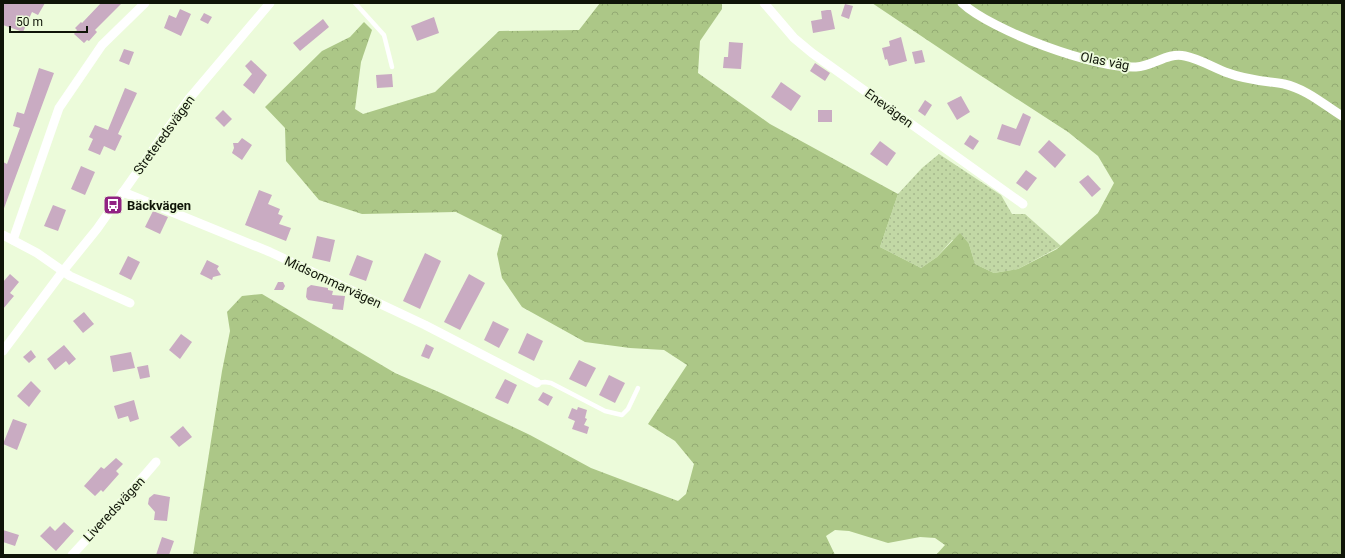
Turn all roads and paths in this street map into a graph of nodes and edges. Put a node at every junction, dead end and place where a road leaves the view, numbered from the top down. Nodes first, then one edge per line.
1 (145, 3) edge
2 (270, 3) edge
3 (355, 3) edge
4 (764, 3) edge
5 (962, 3) edge
6 (392, 67) dead end
7 (1342, 116) edge
8 (123, 192) junction
9 (1022, 204) dead end
10 (3, 235) edge
11 (13, 240) junction
12 (62, 271) junction
13 (130, 303) dead end
14 (3, 351) edge
15 (537, 383) joint
16 (638, 388) dead end
17 (156, 462) dead end
18 (72, 555) edge

1 - 11 street
2 - 8 street, Streteredsvägen
3 - 6 lane
4 - 9 street, Enevägen
5 - 7 street, Olas väg
8 - 12 street, Streteredsvägen
8 - 15 street, Midsommarvägen
10 - 11 street
11 - 12 street
12 - 13 street
12 - 14 street, Streteredsvägen
15 - 16 lane
17 - 18 street, Liveredsvägen

